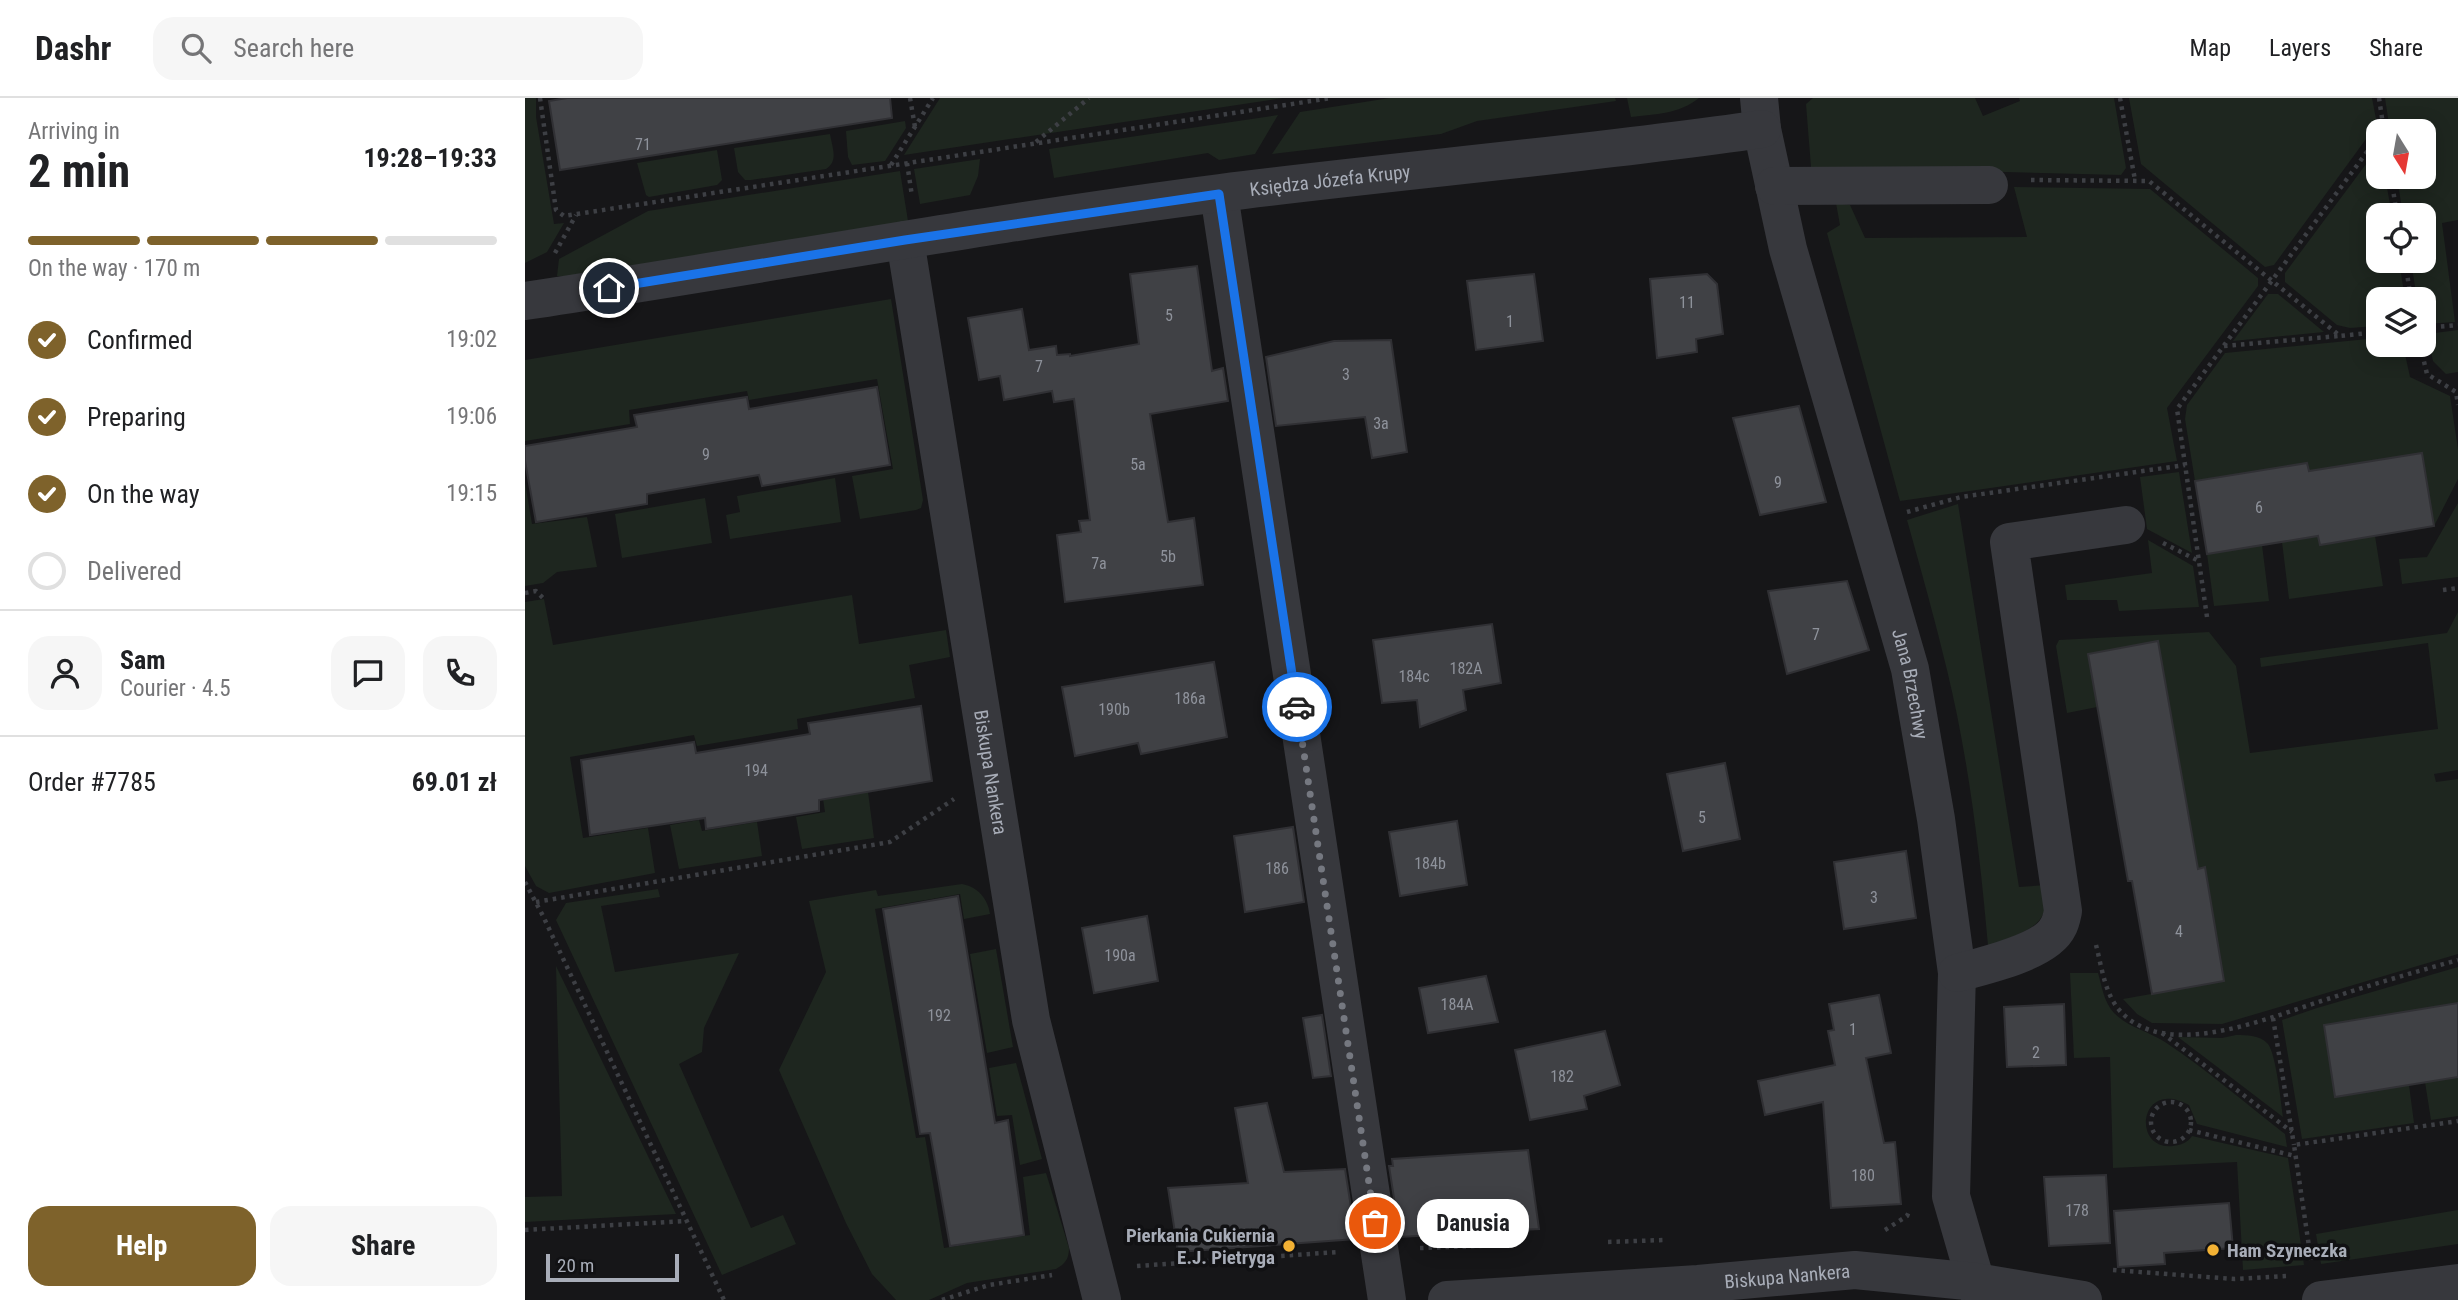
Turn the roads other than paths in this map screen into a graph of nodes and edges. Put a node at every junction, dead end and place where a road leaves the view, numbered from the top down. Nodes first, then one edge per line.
1 (1761, 114) edge
2 (1989, 185) road end
3 (1774, 186) junction
4 (1219, 194) junction
5 (905, 240) junction
6 (525, 301) edge
7 (2126, 525) dead end
8 (1957, 973) junction
9 (2458, 1283) edge
10 (1698, 1284) junction
11 (1098, 1285) edge
12 (1978, 1291) edge
13 (1387, 1300) edge
14 (1447, 1300) edge
15 (1643, 1300) edge
16 (2083, 1300) edge
17 (2321, 1300) edge

1 - 3 street, Jana Brzechwy
1 - 4 street, Księdza Józefa Krupy
2 - 3 street
3 - 8 street, Jana Brzechwy
4 - 5 street, Księdza Józefa Krupy
4 - 13 street
5 - 6 street, Księdza Józefa Krupy
5 - 11 street, Biskupa Nankera
7 - 8 street
8 - 12 street, Jana Brzechwy
9 - 17 street
10 - 12 street, Biskupa Nankera
10 - 14 street, Biskupa Nankera
10 - 15 street
12 - 16 street, Biskupa Nankera

